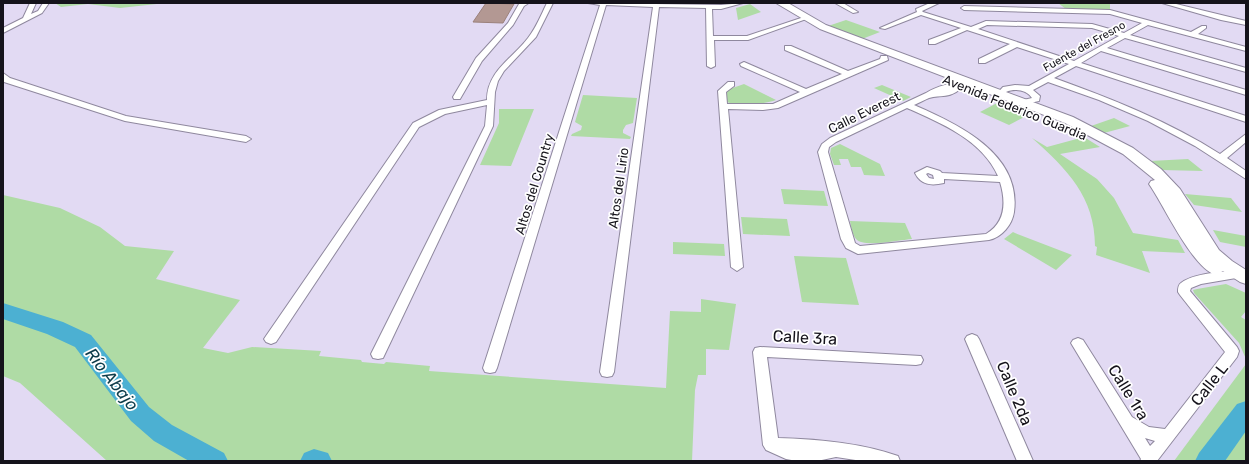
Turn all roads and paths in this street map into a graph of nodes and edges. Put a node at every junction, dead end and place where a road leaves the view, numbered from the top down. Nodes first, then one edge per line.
1 (33, 3) edge
2 (46, 3) edge
3 (526, 3) edge
4 (550, 3) edge
5 (591, 3) edge
6 (740, 3) edge
7 (781, 3) edge
8 (838, 3) edge
9 (936, 3) edge
10 (1165, 3) edge
11 (603, 5) edge
12 (709, 6) junction
13 (656, 7) junction
14 (964, 8) dead end
15 (855, 12) dead end
16 (1149, 12) dead end
17 (1236, 12) dead end
18 (921, 13) junction
19 (26, 18) junction
20 (806, 18) junction
21 (1137, 20) junction
22 (1231, 20) junction
23 (1148, 22) junction
24 (1246, 23) edge
25 (1204, 27) dead end
26 (883, 28) dead end
27 (970, 29) junction
28 (3, 31) edge
29 (1192, 34) junction
30 (1125, 35) junction
31 (710, 38) junction
32 (932, 42) dead end
33 (1016, 44) junction
34 (788, 48) dead end
35 (1101, 49) junction
36 (1246, 49) edge
37 (888, 56) junction
38 (982, 61) dead end
39 (1075, 63) junction
40 (744, 64) dead end
41 (711, 66) dead end
42 (1246, 70) edge
43 (849, 74) junction
44 (3, 75) edge
45 (1048, 79) junction
46 (960, 83) junction
47 (730, 84) dead end
48 (1032, 91) junction
49 (806, 92) junction
50 (1246, 93) edge
51 (1000, 96) junction
52 (457, 97) dead end
53 (490, 102) junction
54 (1017, 103) junction
55 (723, 106) junction
56 (907, 106) junction
57 (1246, 119) edge
58 (1246, 137) edge
59 (246, 139) dead end
60 (1221, 158) junction
61 (940, 176) dead end
62 (1246, 176) edge
63 (1005, 178) junction
64 (737, 267) dead end
65 (1237, 276) edge
66 (1246, 288) edge
67 (271, 339) dead end
68 (972, 339) dead end
69 (1078, 343) dead end
70 (378, 354) dead end
71 (916, 360) dead end
72 (490, 368) dead end
73 (607, 372) dead end
74 (1125, 418) junction
75 (1169, 435) junction
76 (1149, 460) edge
77 (892, 461) edge
78 (1025, 461) edge

1 - 19 street
2 - 19 street
3 - 52 street
4 - 53 street
5 - 11 street
6 - 12 street
7 - 20 street, Avenida Federico Guardia
8 - 15 street
9 - 18 street
10 - 22 street
11 - 13 street
11 - 72 street, Altos del Country
12 - 13 street
12 - 31 street
13 - 73 street, Altos del Lirio
14 - 21 street
16 - 21 street
17 - 22 street
18 - 26 street
18 - 27 street
19 - 28 street
20 - 31 street
20 - 37 street, Avenida Federico Guardia
21 - 23 street
22 - 24 street
23 - 29 street
23 - 30 street, Fuente del Fresno
25 - 29 street
27 - 30 street
27 - 32 street
27 - 33 street
29 - 36 street
30 - 35 street, Fuente del Fresno
30 - 42 street
31 - 41 street
33 - 38 street
33 - 39 street
34 - 43 street
35 - 39 street, Fuente del Fresno
35 - 50 street
37 - 43 street
37 - 46 street, Avenida Federico Guardia
39 - 45 street, Fuente del Fresno
39 - 57 street
40 - 49 street
43 - 49 street
44 - 59 street
45 - 48 street, Fuente del Fresno
45 - 60 street
46 - 51 street, Avenida Federico Guardia
46 - 56 street, Calle Everest
47 - 55 street
48 - 51 street
48 - 54 street, Fuente del Fresno
49 - 55 street
51 - 54 street, Avenida Federico Guardia
53 - 67 street
53 - 70 street
54 - 65 street, Avenida Federico Guardia
55 - 64 street
56 - 63 street
56 - 63 street, Calle Everest
58 - 60 street
60 - 62 street
61 - 63 street
65 - 66 street, Avenida Federico Guardia
65 - 75 street, Calle L
68 - 78 street, Calle 2da
69 - 74 street, Calle 1ra
71 - 77 street, Calle 3ra
74 - 75 street
74 - 76 street, Calle 1ra
75 - 76 street, Calle L

